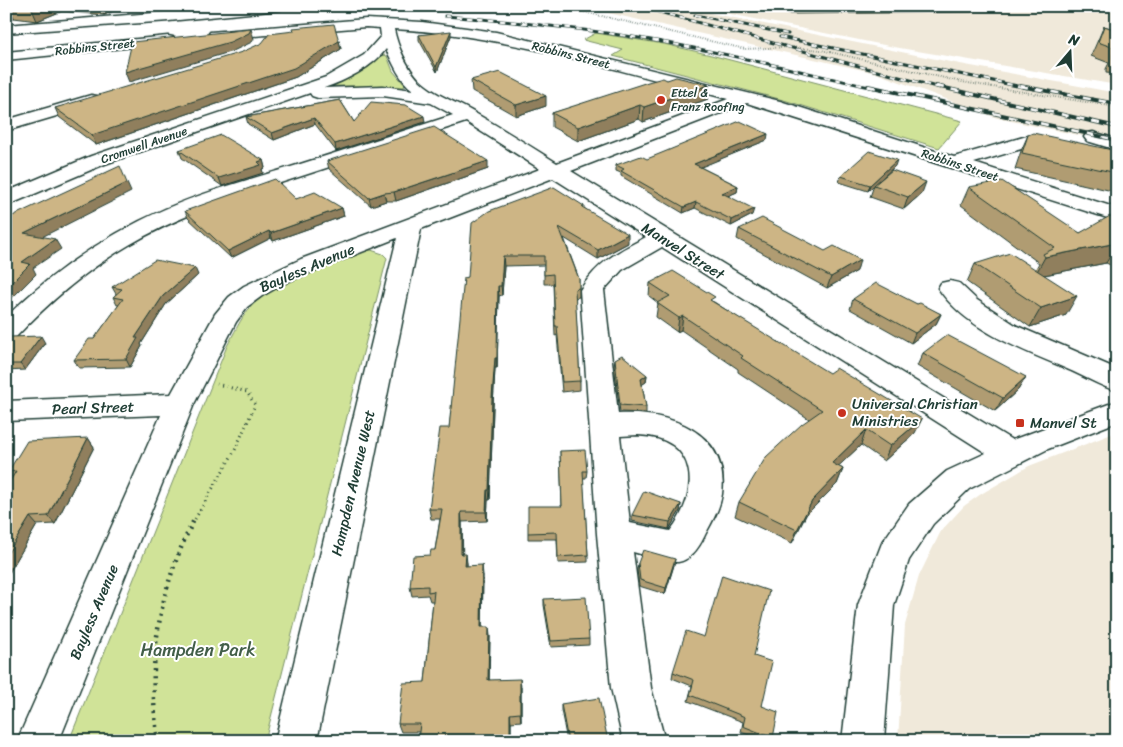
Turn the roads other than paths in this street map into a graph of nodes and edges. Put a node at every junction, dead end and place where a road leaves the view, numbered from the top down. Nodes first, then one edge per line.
1 (280, 6) edge
2 (6, 29) edge
3 (268, 30) junction
4 (387, 30) junction
5 (199, 37) edge
6 (179, 39) edge
7 (256, 49) edge
8 (6, 56) edge
9 (103, 96) edge
10 (284, 97) junction
11 (745, 98) junction
12 (439, 101) junction
13 (468, 116) junction
14 (6, 126) edge
15 (1093, 137) dead end
16 (1114, 152) edge
17 (953, 163) junction
18 (555, 171) junction
19 (6, 200) edge
20 (1117, 215) edge
21 (410, 226) junction
22 (661, 238) junction
23 (950, 288) dead end
24 (6, 332) edge
25 (1117, 381) edge
26 (180, 404) junction
27 (6, 411) edge
28 (1117, 411) edge
29 (604, 426) junction
30 (1010, 453) junction
31 (614, 534) junction
32 (38, 741) edge
33 (296, 741) edge
34 (644, 741) edge
35 (864, 741) edge

1 - 2 street
3 - 4 street, Robbins Street
3 - 5 street, Robbins Street
3 - 7 street
4 - 10 street, Cromwell Avenue
4 - 11 street, Robbins Street
4 - 12 street, Manvel Street
6 - 8 street, Robbins Street
9 - 14 street
10 - 12 street, Cromwell Avenue
10 - 19 street, Cromwell Avenue
11 - 17 street, Robbins Street
11 - 18 street, Bayless Avenue
12 - 13 street, Manvel Street
13 - 18 street, Manvel Street
13 - 24 street
15 - 16 street
16 - 17 street
17 - 20 street, Robbins Street
18 - 21 street, Bayless Avenue
18 - 22 street, Manvel Street
21 - 26 street, Bayless Avenue
21 - 33 street, Hampden Avenue West
22 - 29 street
22 - 30 street, Manvel Street
23 - 25 street
26 - 27 street, Pearl Street
26 - 32 street, Bayless Avenue
28 - 30 street
29 - 31 street
29 - 31 street
30 - 35 street
31 - 34 street

